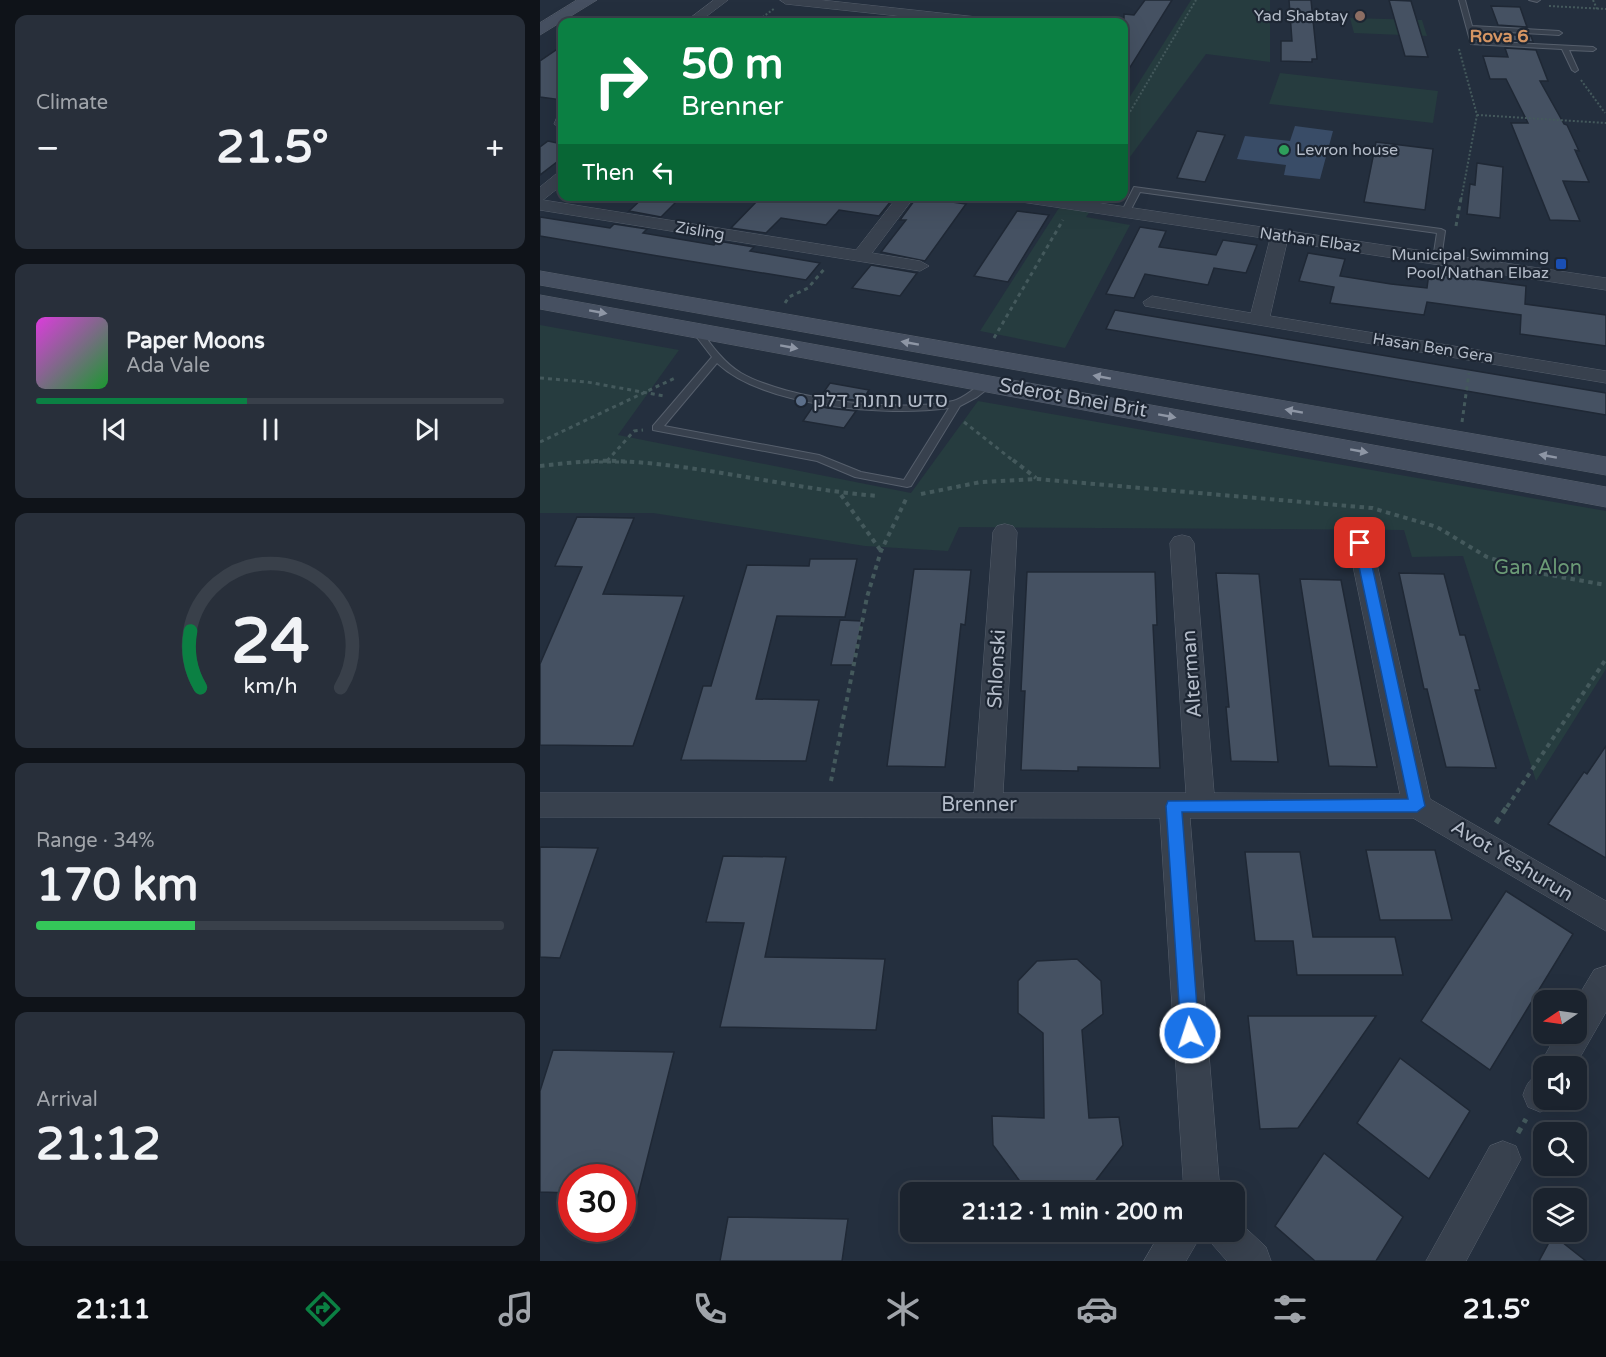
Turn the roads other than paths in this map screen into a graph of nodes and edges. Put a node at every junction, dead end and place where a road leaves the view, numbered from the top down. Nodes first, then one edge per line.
1 (581, 0) edge
2 (589, 0) edge
3 (722, 0) edge
4 (1462, 0) edge
5 (1532, 0) edge
6 (1537, 0) edge
7 (782, 3) edge
8 (560, 18) edge
9 (697, 18) edge
10 (943, 18) edge
11 (558, 19) edge
12 (540, 25) edge
13 (1469, 28) junction
14 (540, 30) edge
15 (1559, 33) dead end
16 (1565, 48) junction
17 (1593, 49) dead end
18 (1575, 70) road end
19 (558, 180) edge
20 (540, 196) edge
21 (903, 201) edge
22 (1047, 201) edge
23 (540, 205) edge
24 (1125, 213) junction
25 (1280, 236) junction
26 (860, 257) junction
27 (1444, 260) junction
28 (920, 266) dead end
29 (540, 278) edge
30 (1606, 284) edge
31 (540, 302) edge
32 (1152, 302) dead end
33 (1259, 320) junction
34 (697, 331) junction
35 (716, 358) junction
36 (1606, 376) edge
37 (990, 383) junction
38 (953, 408) junction
39 (1606, 466) edge
40 (1606, 497) edge
41 (1005, 532) dead end
42 (1182, 543) dead end
43 (1360, 543) dead end
44 (540, 805) edge
45 (988, 806) junction
46 (1187, 806) junction
47 (1417, 806) junction
48 (1606, 917) edge
49 (1606, 981) edge
50 (1587, 1014) edge
51 (1503, 1159) road end
52 (1202, 1182) edge
53 (1177, 1242) edge
54 (1235, 1242) edge
55 (1163, 1261) edge
56 (1252, 1261) edge
57 (1445, 1261) edge

1 - 12 main road
2 - 8 main road
3 - 9 street
4 - 13 lane
5 - 6 lane
7 - 10 street
11 - 14 main road
13 - 15 lane
13 - 16 lane
16 - 17 lane
16 - 18 lane
19 - 20 street
21 - 26 street
22 - 24 street, Nathan Elbaz
23 - 26 street, Zisling
24 - 25 street, Nathan Elbaz
24 - 27 lane
25 - 27 street, Nathan Elbaz
25 - 33 street
26 - 28 street, Zisling
27 - 30 street, Nathan Elbaz
39 -> 29 main road, Sderot Bnei Brit
31 -> 34 main road, Sderot Bnei Brit
32 - 33 street, Hasan Ben Gera
33 - 36 street, Hasan Ben Gera
34 - 35 lane
34 -> 37 main road, Sderot Bnei Brit
35 - 38 lane
35 - 38 lane
37 - 38 lane
37 -> 40 main road, Sderot Bnei Brit
41 - 45 street, Shlonski
42 - 46 street, Alterman
43 - 47 street
44 - 45 street, Brenner
45 - 46 street, Brenner
46 - 47 street, Brenner
46 - 52 street, Alterman
47 - 48 street, Avot Yeshurun
49 - 50 street
51 - 57 street
53 - 55 street
54 - 56 street

